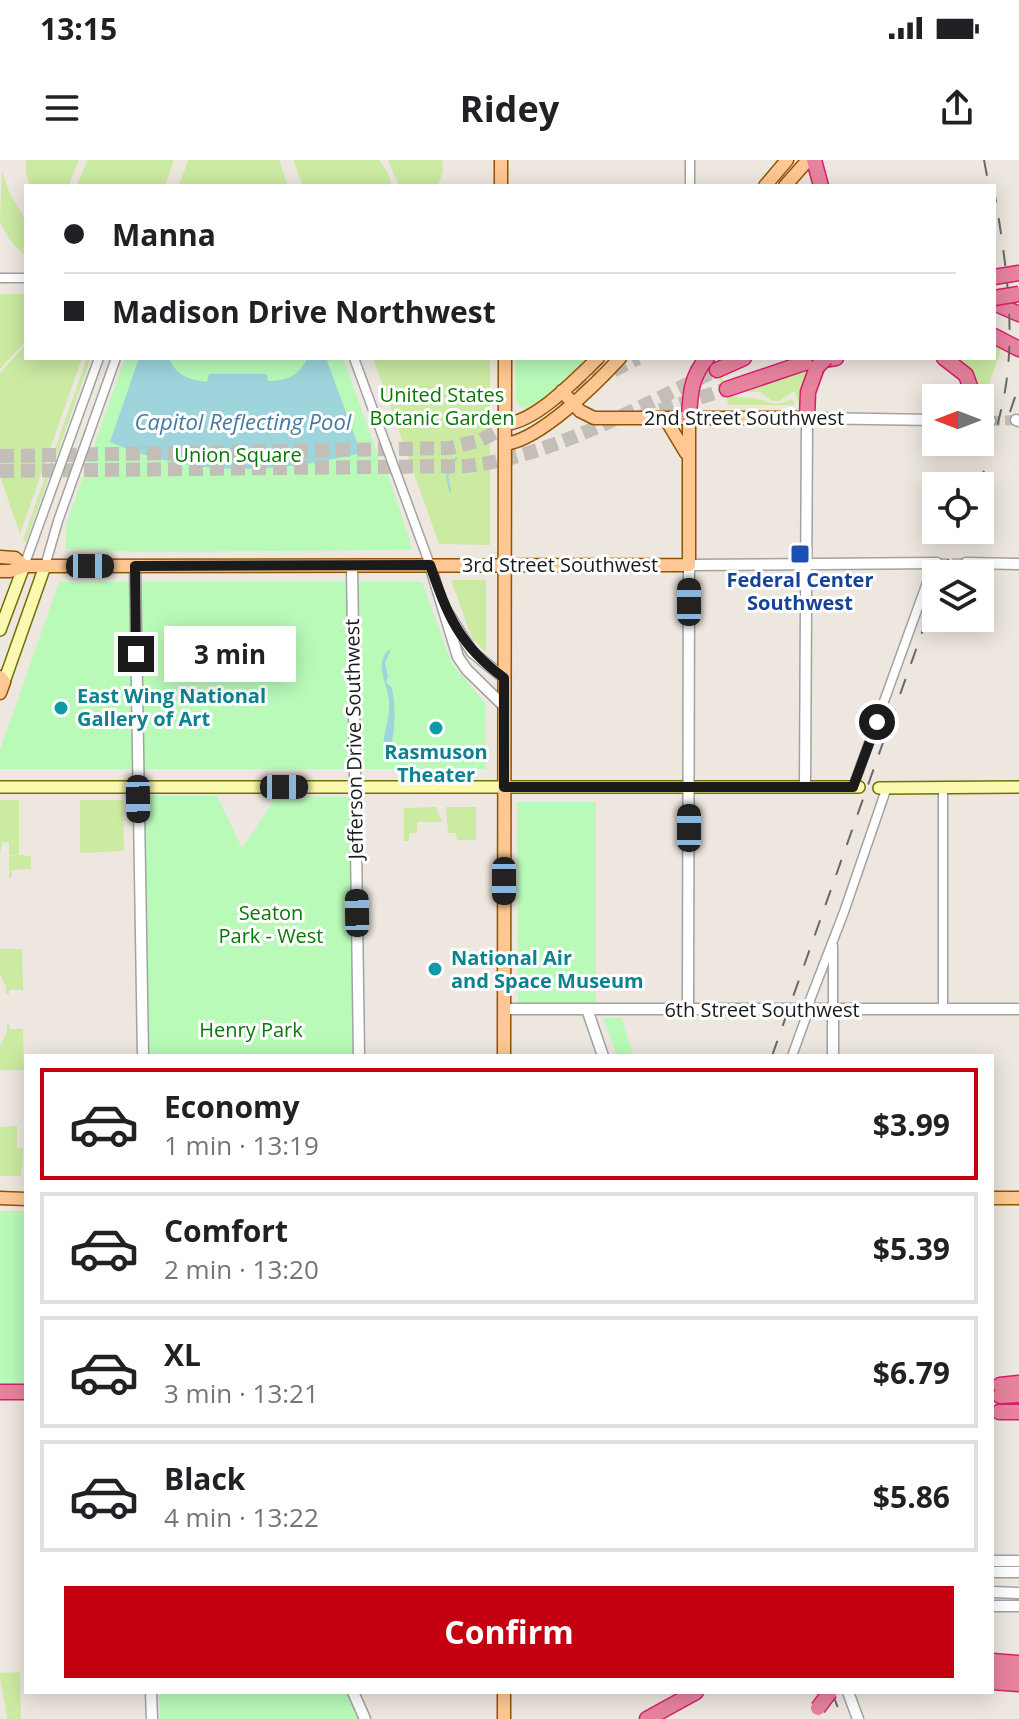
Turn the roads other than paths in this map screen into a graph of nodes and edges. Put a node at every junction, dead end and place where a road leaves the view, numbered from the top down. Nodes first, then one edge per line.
1 (501, 160) edge
2 (690, 160) edge
3 (787, 160) edge
4 (808, 161) edge
5 (501, 184) edge
6 (690, 184) edge
7 (767, 184) edge
8 (787, 184) edge
9 (811, 184) edge
10 (820, 184) edge
11 (1019, 266) edge
12 (996, 268) edge
13 (1019, 273) edge
14 (996, 277) edge
15 (0, 278) edge
16 (24, 278) edge
17 (1019, 294) edge
18 (996, 299) edge
19 (996, 300) edge
20 (996, 300) edge
21 (1019, 307) edge
22 (1019, 314) edge
23 (996, 337) edge
24 (1019, 349) edge
25 (98, 360) edge
26 (115, 360) edge
27 (355, 360) edge
28 (505, 360) edge
29 (596, 360) edge
30 (618, 360) edge
31 (733, 360) edge
32 (823, 360) edge
33 (947, 360) edge
34 (822, 363) edge
35 (712, 364) edge
36 (969, 384) edge
37 (727, 389) tunnel mouth
38 (562, 391) junction
39 (573, 403) junction
40 (665, 418) junction
41 (689, 418) junction
42 (807, 418) junction
43 (922, 420) edge
44 (505, 424) junction
45 (505, 444) junction
46 (688, 460) junction
47 (0, 557) edge
48 (922, 563) tunnel mouth
49 (807, 564) junction
50 (994, 564) edge
51 (1019, 564) edge
52 (352, 565) junction
53 (430, 565) junction
54 (505, 565) junction
55 (689, 565) junction
56 (24, 566) junction
57 (45, 566) junction
58 (135, 566) junction
59 (0, 571) edge
60 (922, 597) edge
61 (444, 606) junction
62 (0, 630) edge
63 (504, 678) junction
64 (1, 686) edge
65 (504, 706) junction
66 (0, 787) edge
67 (138, 787) junction
68 (355, 787) junction
69 (504, 787) junction
70 (689, 787) junction
71 (805, 787) junction
72 (856, 787) joint
73 (1019, 787) edge
74 (883, 788) joint
75 (943, 788) junction
76 (833, 941) junction
77 (504, 1009) junction
78 (587, 1009) junction
79 (688, 1009) junction
80 (809, 1009) junction
81 (943, 1009) junction
82 (1019, 1009) edge
83 (833, 1010) junction
84 (143, 1054) edge
85 (359, 1054) edge
86 (504, 1054) edge
87 (602, 1054) edge
88 (793, 1054) edge
89 (833, 1054) edge
90 (0, 1198) edge
91 (994, 1198) edge
92 (1019, 1198) edge
93 (24, 1199) edge
94 (1019, 1383) edge
95 (0, 1392) edge
96 (24, 1392) edge
97 (1019, 1395) edge
98 (1000, 1398) junction
99 (1019, 1403) edge
100 (1019, 1412) edge
101 (994, 1561) edge
102 (1019, 1561) edge
103 (994, 1572) edge
104 (1019, 1572) edge
105 (994, 1592) edge
106 (1019, 1593) edge
107 (994, 1606) edge
108 (1019, 1606) edge
109 (1019, 1663) edge
110 (995, 1672) edge
111 (1019, 1672) edge
112 (1019, 1681) edge
113 (151, 1694) edge
114 (354, 1694) edge
115 (504, 1694) edge
116 (692, 1694) edge
117 (829, 1694) edge
118 (849, 1694) edge
119 (817, 1714) edge
120 (152, 1719) edge
121 (365, 1719) edge
122 (504, 1719) edge
123 (647, 1719) edge
124 (858, 1719) edge

1 - 5 main road
2 - 6 street
3 - 7 main road
4 - 8 main road
4 - 9 highway
4 - 10 highway
11 - 12 highway
13 - 14 highway
15 - 16 street
17 - 18 highway, bridge
19 - 21 highway
20 - 22 highway
23 - 24 highway
25 - 56 street
26 - 57 street
27 - 53 street
28 - 44 main road
29 - 38 main road
30 - 39 main road
31 - 35 highway
32 - 37 highway
33 - 36 highway
34 - 42 highway
35 - 41 highway
38 - 39 main road, 2nd Street Southwest
38 - 44 main road
39 - 40 main road, 2nd Street Southwest
39 - 45 main road
40 - 41 main road, 2nd Street Southwest
40 - 46 main road
41 - 42 main road, 2nd Street Southwest
41 - 46 main road
42 - 43 street, 2nd Street Southwest
42 - 49 street
44 - 45 main road
45 - 54 main road
46 - 55 main road
47 - 56 main road
48 - 49 street, 3rd Street Southwest
49 - 55 street, 3rd Street Southwest
49 - 71 street
50 - 51 street
52 - 53 main road, 3rd Street Southwest
52 - 58 main road, 3rd Street Southwest
52 - 68 street, Jefferson Drive Southwest
53 - 54 main road, 3rd Street Southwest
53 - 61 street
54 - 55 main road, 3rd Street Southwest
54 - 63 main road
55 - 70 street
56 - 57 main road, 3rd Street Southwest
56 - 59 main road
56 - 62 main road
57 - 58 main road, 3rd Street Southwest
57 - 64 main road
58 - 67 street
60 - 72 street
61 - 63 street
61 - 65 street
63 - 65 main road
65 - 69 main road
66 - 67 main road
67 - 68 main road
67 - 84 street
68 - 69 main road
68 - 85 street, Jefferson Drive Southwest
69 - 70 main road
69 - 77 main road
70 - 71 main road
70 - 79 street
71 - 72 main road
73 - 75 main road
74 - 75 main road
74 - 76 street
75 - 81 street
76 - 80 street
76 - 83 street
77 - 78 street, 6th Street Southwest
77 - 86 main road
78 - 79 street, 6th Street Southwest
78 - 87 street
79 - 80 street, 6th Street Southwest
80 - 83 street, 6th Street Southwest
80 - 88 street
81 - 82 street, 6th Street Southwest
81 - 83 street, 6th Street Southwest
83 - 89 street
90 - 93 main road
91 - 92 main road
94 - 98 highway
95 - 96 highway
97 - 98 highway
98 - 99 highway
98 - 100 highway
101 - 102 street
103 - 104 street
105 - 106 street
107 - 108 street
109 - 110 highway
110 - 111 highway
110 - 112 highway
113 - 120 street
114 - 121 street
115 - 122 main road
116 - 123 highway
117 - 119 highway, bridge
118 - 124 street

